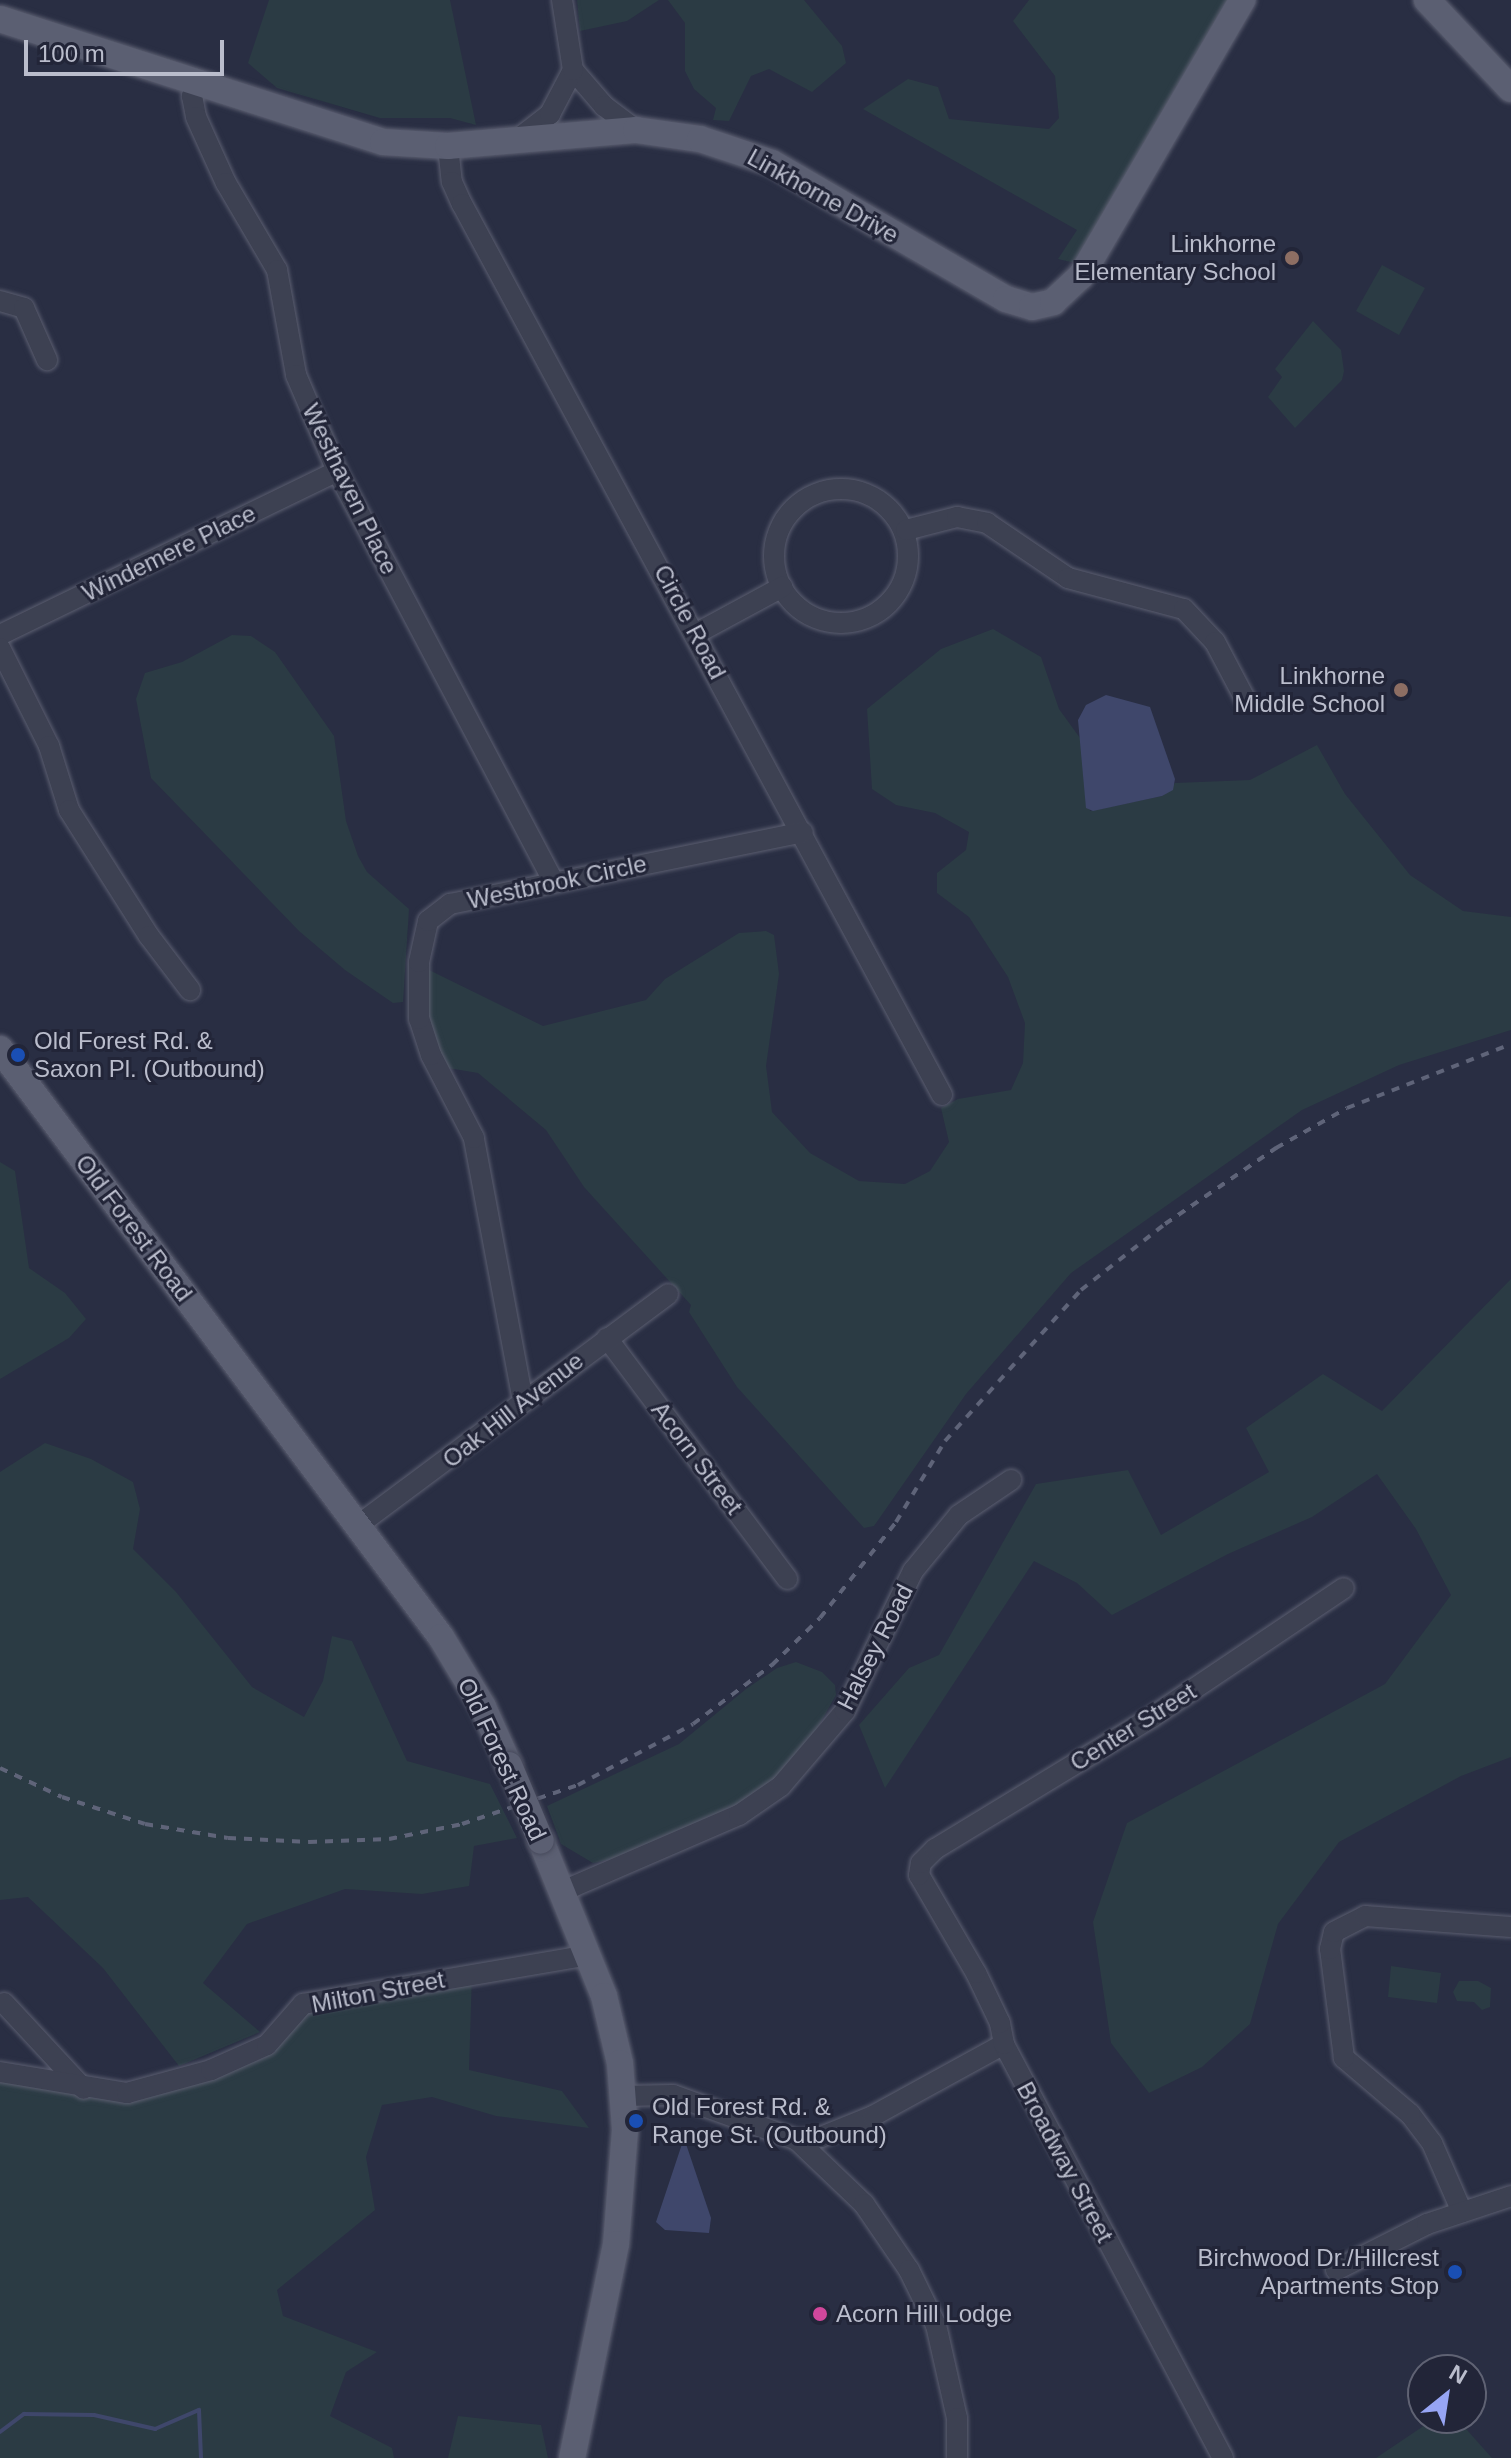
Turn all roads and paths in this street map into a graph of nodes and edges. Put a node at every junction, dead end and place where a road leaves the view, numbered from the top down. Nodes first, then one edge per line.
1 (562, 0) edge
2 (1242, 0) edge
3 (1427, 0) edge
4 (0, 19) edge
5 (573, 70) junction
6 (197, 82) junction
7 (1511, 89) edge
8 (636, 130) junction
9 (518, 139) junction
10 (448, 146) junction
11 (0, 301) edge
12 (47, 360) dead end
13 (337, 471) junction
14 (906, 530) junction
15 (782, 587) junction
16 (697, 633) junction
17 (0, 635) edge
18 (0, 648) edge
19 (1245, 699) dead end
20 (803, 832) junction
21 (554, 882) junction
22 (190, 990) dead end
23 (0, 1049) edge
24 (942, 1095) dead end
25 (668, 1294) dead end
26 (607, 1338) junction
27 (523, 1401) junction
28 (1011, 1480) dead end
29 (357, 1526) junction
30 (787, 1579) dead end
31 (1344, 1588) dead end
32 (921, 1863) joint
33 (563, 1891) junction
34 (1511, 1927) edge
35 (589, 1955) junction
36 (4, 2003) dead end
37 (1004, 2044) junction
38 (0, 2072) edge
39 (84, 2089) junction
40 (623, 2096) junction
41 (797, 2140) junction
42 (1511, 2196) edge
43 (1462, 2212) junction
44 (1336, 2270) dead end
45 (572, 2458) edge
46 (957, 2458) edge
47 (1223, 2458) edge

1 - 5 street
2 - 8 main road, Linkhorne Drive
3 - 7 main road
4 - 6 main road, Linkhorne Drive
5 - 8 street
5 - 9 street
6 - 10 main road, Linkhorne Drive
6 - 13 street, Westhaven Place
8 - 9 main road, Linkhorne Drive
9 - 10 main road, Linkhorne Drive
10 - 16 street, Circle Road
11 - 12 street
13 - 17 street, Windemere Place
13 - 21 street, Westhaven Place
14 - 15 street
14 - 15 street
14 - 19 street
15 - 16 street
16 - 20 street, Circle Road
18 - 22 street
20 - 21 street, Westbrook Circle
20 - 24 street, Circle Road
21 - 27 street, Westbrook Circle
23 - 29 main road, Old Forest Road
25 - 26 street, Oak Hill Avenue
26 - 27 street, Oak Hill Avenue
26 - 30 street, Acorn Street
27 - 29 street, Oak Hill Avenue
28 - 33 street, Halsey Road
29 - 33 main road, Old Forest Road, bridge
31 - 32 street, Center Street
32 - 37 street, Broadway Street
33 - 35 main road, Old Forest Road
34 - 43 street
35 - 39 street, Milton Street
35 - 40 main road, Old Forest Road
36 - 39 street
37 - 41 street
37 - 47 street, Broadway Street
38 - 39 street, Milton Street
40 - 41 street
40 - 45 main road, Old Forest Road
41 - 46 street
42 - 43 street
43 - 44 street

